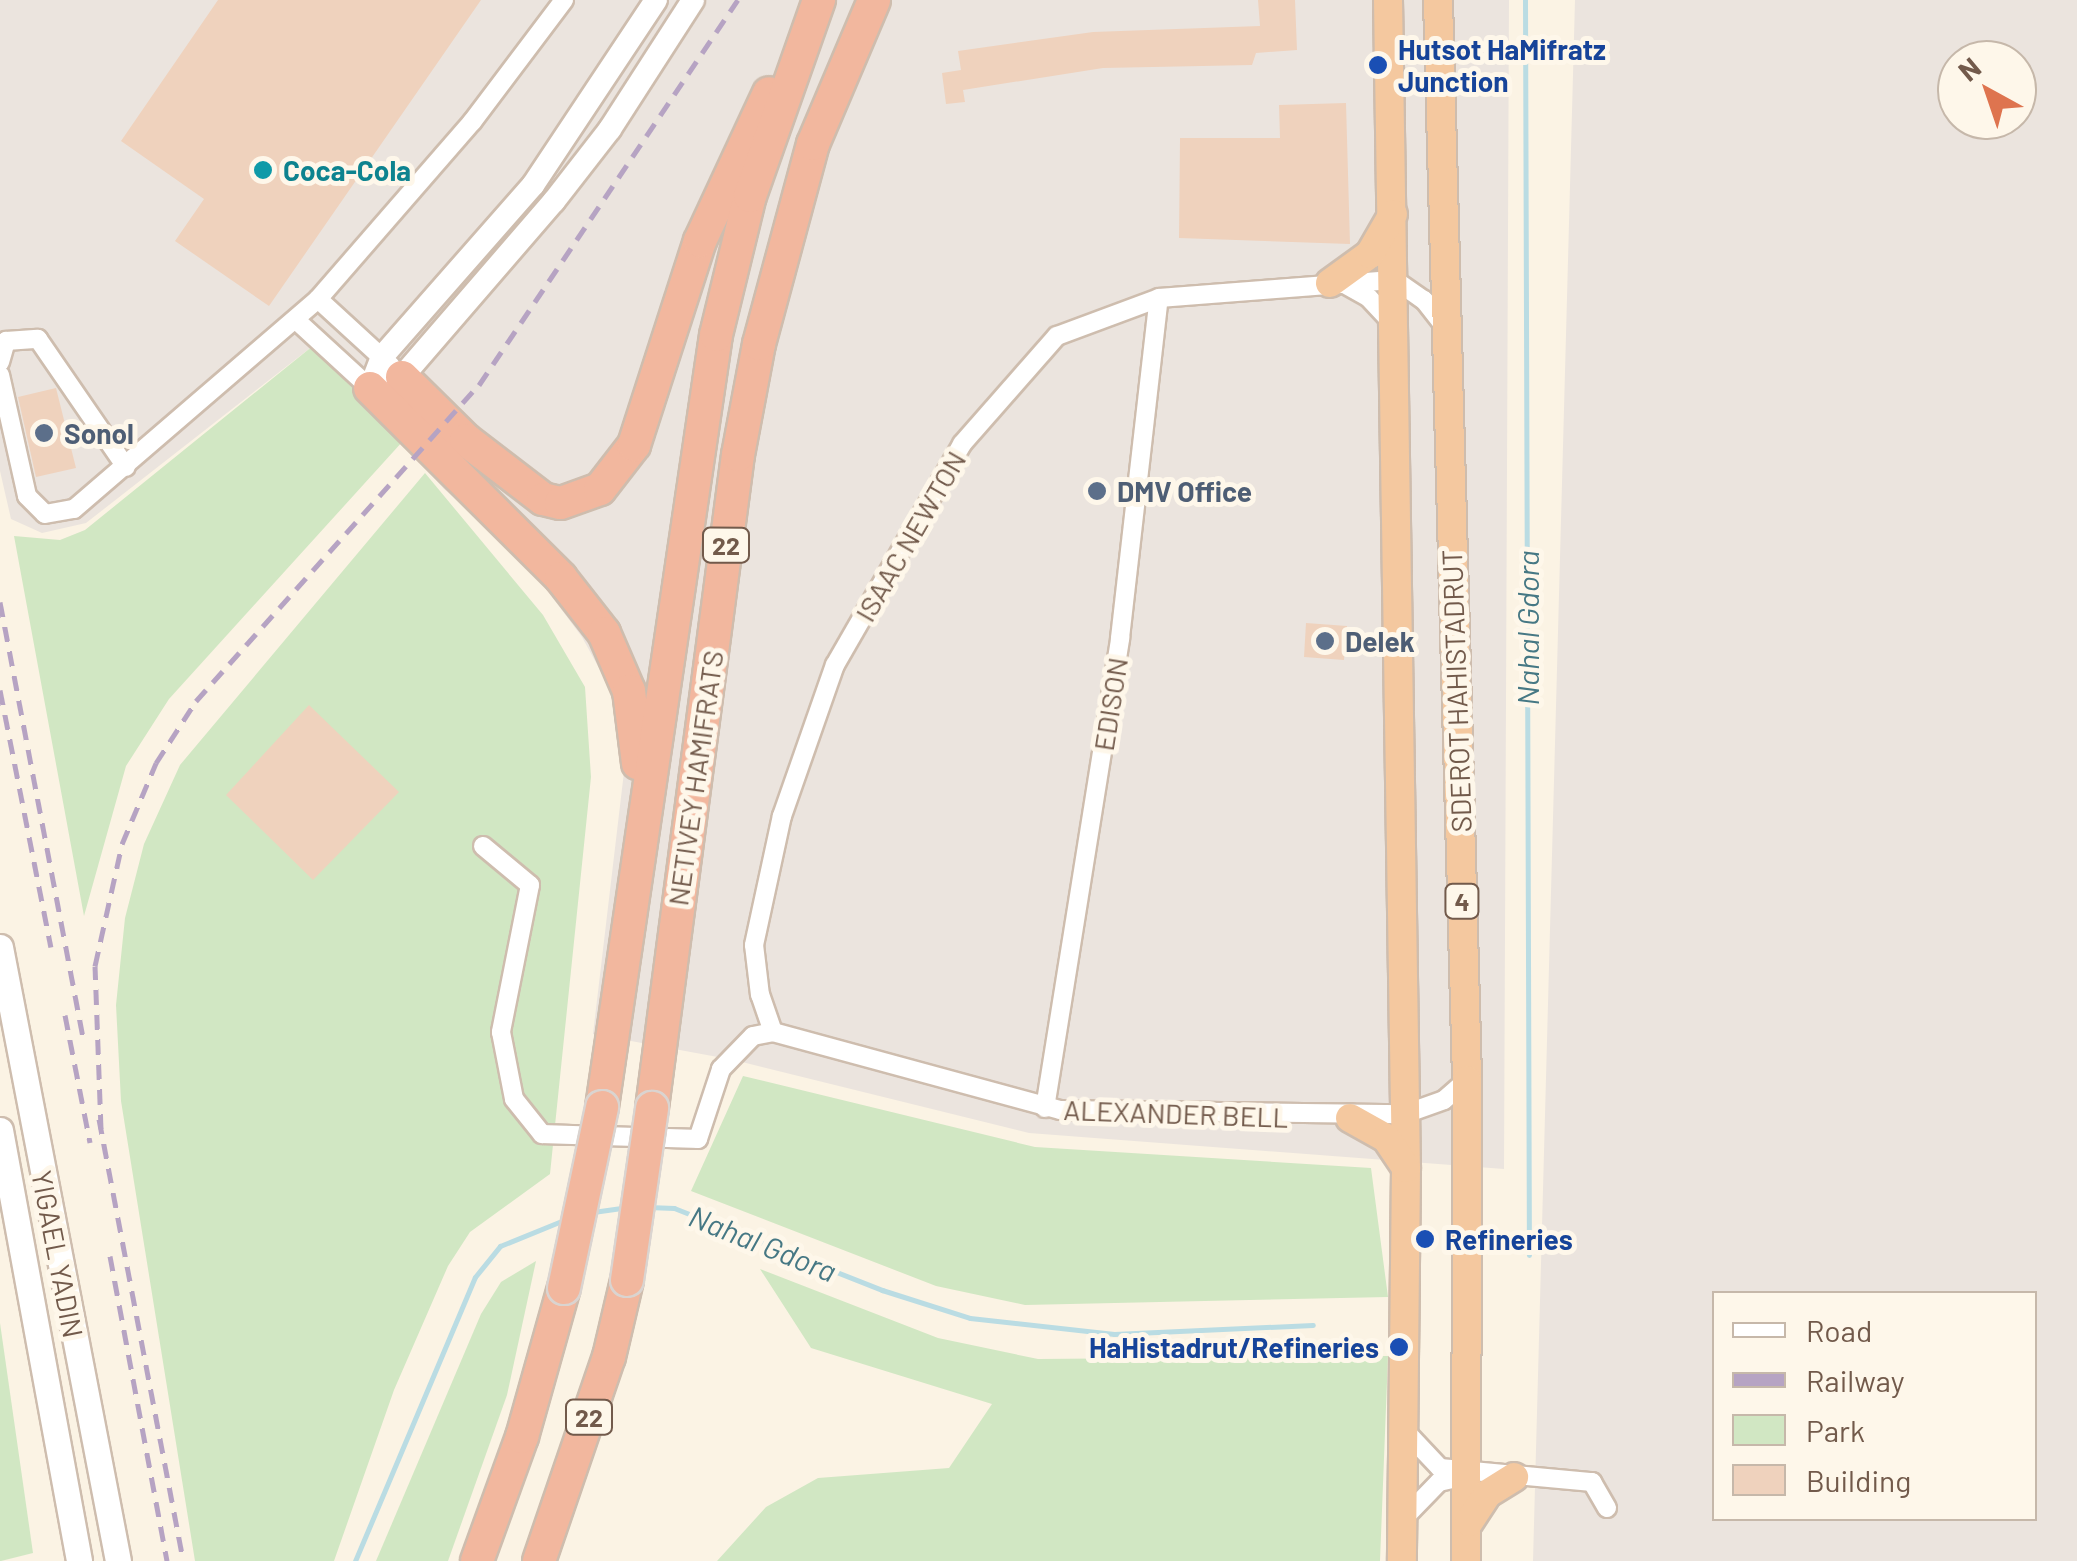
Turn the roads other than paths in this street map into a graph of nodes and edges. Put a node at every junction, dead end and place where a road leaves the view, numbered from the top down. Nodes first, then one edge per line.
1 (564, 0) edge
2 (656, 0) edge
3 (693, 0) edge
4 (818, 0) edge
5 (874, 0) edge
6 (1388, 0) edge
7 (1438, 0) edge
8 (1395, 208) junction
9 (1395, 280) junction
10 (1330, 283) junction
11 (318, 298) junction
12 (1158, 298) junction
13 (296, 320) junction
14 (1396, 326) junction
15 (1446, 328) junction
16 (0, 362) edge
17 (392, 367) junction
18 (0, 376) edge
19 (370, 388) junction
20 (126, 467) junction
21 (483, 846) dead end
22 (0, 947) edge
23 (623, 978) junction
24 (773, 1032) junction
25 (1466, 1080) junction
26 (1404, 1083) junction
27 (1045, 1108) junction
28 (1404, 1114) junction
29 (1350, 1118) junction
30 (0, 1130) edge
31 (2, 1165) edge
32 (40, 1167) junction
33 (1406, 1168) junction
34 (5, 1192) edge
35 (0, 1240) edge
36 (31, 1304) junction
37 (1408, 1434) junction
38 (1470, 1475) junction
39 (1514, 1478) junction
40 (1607, 1508) dead end
41 (1407, 1515) junction
42 (1468, 1524) junction
43 (482, 1546) edge
44 (540, 1556) edge
45 (80, 1561) edge
46 (118, 1561) edge
47 (1402, 1561) edge
48 (1466, 1561) edge

1 - 11 street
2 - 17 street
3 - 17 street
4 - 17 highway
4 - 23 highway, NETIVEY HAMIFRATS / 22
5 - 44 highway, NETIVEY HAMIFRATS / 22, bridge
6 - 8 highway, SDEROT HAHISTADRUT / 4
7 - 15 highway, SDEROT HAHISTADRUT / 4
8 - 9 highway, SDEROT HAHISTADRUT / 4
8 - 10 highway
9 - 10 street, ISAAC NEWTON
9 - 14 highway, SDEROT HAHISTADRUT / 4
9 - 15 street
10 - 12 street, ISAAC NEWTON
10 - 14 street
11 - 13 street
11 - 17 street
12 - 24 street, ISAAC NEWTON
12 - 27 street, EDISON
13 - 19 street
13 - 20 street
14 - 26 highway, SDEROT HAHISTADRUT / 4
15 - 25 highway, SDEROT HAHISTADRUT / 4
16 - 20 street
17 - 19 street
18 - 20 street
19 - 23 highway
21 - 24 street
22 - 32 main road, YIGAEL YADIN
23 - 43 highway, NETIVEY HAMIFRATS / 22, bridge
24 - 27 street, ALEXANDER BELL
25 - 28 street, ALEXANDER BELL
25 - 38 highway, SDEROT HAHISTADRUT / 4
26 - 28 highway, SDEROT HAHISTADRUT / 4
26 - 29 street
27 - 29 street, ALEXANDER BELL
28 - 29 street, ALEXANDER BELL
28 - 33 highway, SDEROT HAHISTADRUT / 4
29 - 33 highway
30 - 31 main road, YIGAEL YADIN
31 - 32 street
31 - 34 main road, YIGAEL YADIN
32 - 34 street
32 - 46 main road, YIGAEL YADIN
33 - 37 highway, SDEROT HAHISTADRUT / 4
34 - 36 main road, YIGAEL YADIN
35 - 36 main road
36 - 45 main road, YIGAEL YADIN
37 - 38 street
37 - 41 highway, SDEROT HAHISTADRUT / 4
38 - 39 street
38 - 41 street
38 - 42 highway, SDEROT HAHISTADRUT / 4
39 - 40 street
39 - 42 highway
41 - 47 highway, SDEROT HAHISTADRUT / 4
42 - 48 highway, SDEROT HAHISTADRUT / 4

